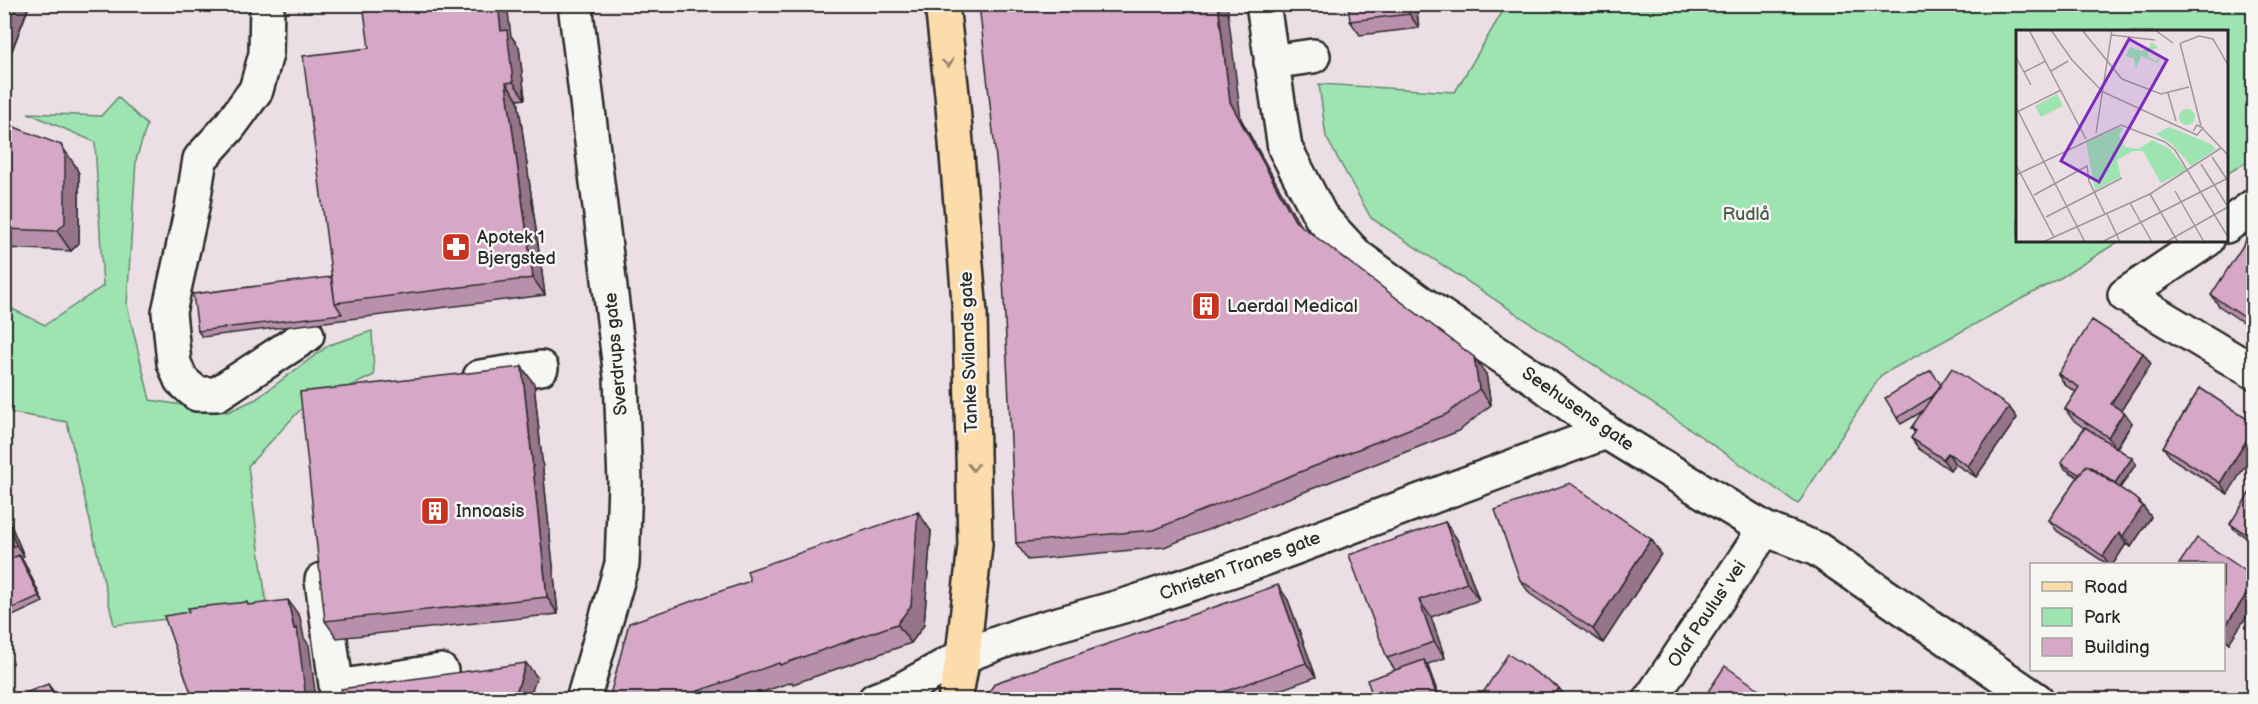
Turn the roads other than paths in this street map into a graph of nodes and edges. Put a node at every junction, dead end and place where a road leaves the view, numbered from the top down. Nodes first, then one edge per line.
1 (267, 4) edge
2 (575, 4) edge
3 (942, 4) edge
4 (1263, 4) edge
5 (1313, 56) dead end
6 (1271, 62) junction
7 (2253, 206) edge
8 (2228, 224) edge
9 (2204, 242) edge
10 (307, 335) dead end
11 (541, 368) dead end
12 (2253, 372) edge
13 (447, 382) edge
14 (1606, 432) junction
15 (1765, 529) junction
16 (319, 549) edge
17 (963, 656) junction
18 (441, 671) dead end
19 (338, 693) edge
20 (584, 699) edge
21 (875, 699) edge
22 (955, 699) edge
23 (1650, 699) edge
24 (2037, 699) edge

1 - 10 street
2 - 20 street, Sverdrups gate
3 -> 17 main road, Tanke Svilands gate
4 - 6 street, Seehusens gate
5 - 6 street
6 - 14 street, Seehusens gate
7 - 8 street
9 - 12 street
11 - 13 street
14 - 15 street, Seehusens gate
14 - 17 street, Christen Tranes gate
15 - 23 street, Olaf Paulus' vei
15 - 24 street, Seehusens gate
16 - 19 street
17 - 21 street, Christen Tranes gate
17 - 22 main road, Tanke Svilands gate
18 - 19 street

